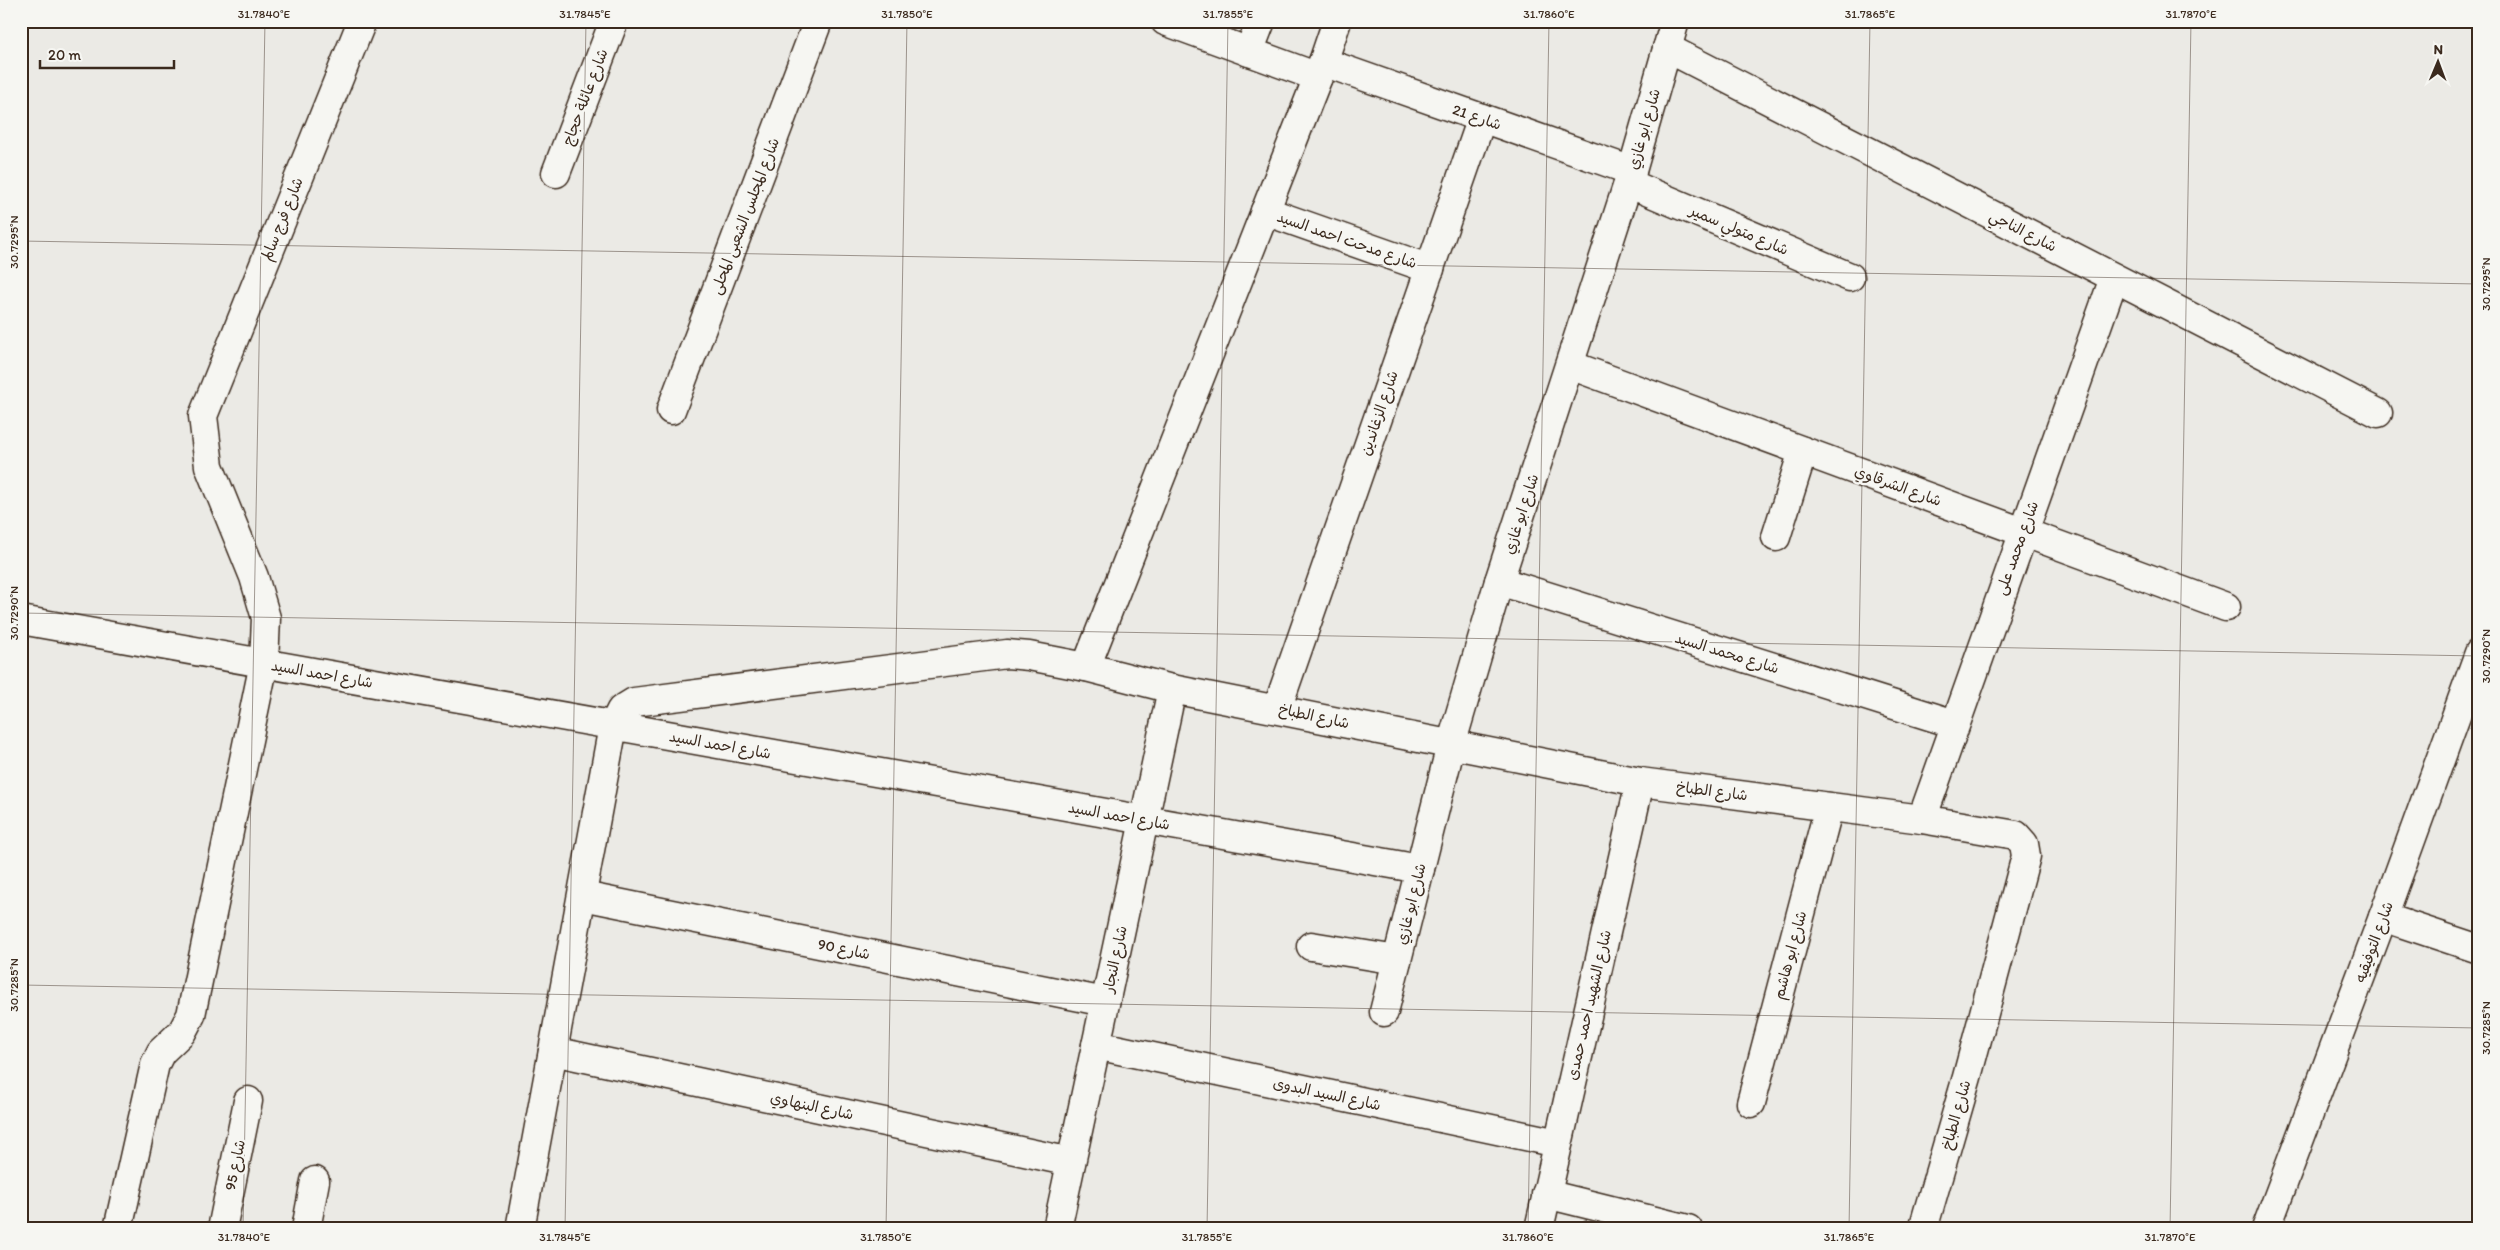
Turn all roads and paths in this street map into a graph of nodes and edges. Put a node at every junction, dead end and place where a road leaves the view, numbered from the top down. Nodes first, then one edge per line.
1 (362, 21) edge
2 (614, 21) edge
3 (818, 21) edge
4 (1165, 21) edge
5 (1261, 21) edge
6 (1337, 21) edge
7 (1675, 21) edge
8 (1667, 48) junction
9 (1249, 52) junction
10 (1320, 69) junction
11 (1482, 118) junction
12 (556, 173) dead end
13 (1630, 177) junction
14 (1265, 211) junction
15 (1430, 269) junction
16 (1850, 277) dead end
17 (2114, 278) junction
18 (1570, 365) junction
19 (671, 410) dead end
20 (2378, 413) dead end
21 (1803, 451) junction
22 (2023, 532) junction
23 (1776, 537) dead end
24 (1499, 581) junction
25 (2226, 607) dead end
26 (21, 620) edge
27 (2479, 653) edge
28 (264, 663) junction
29 (1086, 667) junction
30 (1172, 689) junction
31 (1277, 709) junction
32 (1955, 724) junction
33 (613, 726) junction
34 (1451, 745) junction
35 (1640, 782) junction
36 (1829, 807) junction
37 (1922, 819) junction
38 (1144, 821) junction
39 (1420, 870) junction
40 (583, 896) junction
41 (2383, 918) junction
42 (1311, 946) dead end
43 (2479, 949) edge
44 (1397, 960) junction
45 (1105, 1002) junction
46 (1384, 1012) dead end
47 (1096, 1045) junction
48 (554, 1051) junction
49 (248, 1101) dead end
50 (1751, 1103) dead end
51 (1558, 1143) junction
52 (1071, 1162) junction
53 (315, 1181) dead end
54 (1546, 1194) junction
55 (118, 1229) edge
56 (222, 1229) edge
57 (306, 1229) edge
58 (520, 1229) edge
59 (1057, 1229) edge
60 (1539, 1229) edge
61 (1688, 1229) edge
62 (1923, 1229) edge
63 (2266, 1229) edge

1 - 28 street, شارع فرج سالم
2 - 12 street, شارع عائلة حجاج
3 - 19 street, شارع المجلس الشعبى المحلى
4 - 9 street, شارع 21
5 - 9 street
6 - 10 street
7 - 8 street, شارع ابو غازي
8 - 13 street, شارع ابو غازي
8 - 17 street, شارع الناجي
9 - 10 street, شارع 21
10 - 11 street, شارع 21
10 - 14 street
11 - 13 street, شارع 21
11 - 15 street, شارع الزغاندين
13 - 16 street, شارع متولي سمير
13 - 18 street, شارع ابو غازي
14 - 15 street, شارع مدحت احمد السيد
14 - 29 street
15 - 31 street, شارع الزغاندين
17 - 20 street, شارع الناجي
17 - 22 street, شارع محمد على
18 - 21 street, شارع الشرقاوي
18 - 24 street, شارع ابو غازي
21 - 22 street, شارع الشرقاوي
21 - 23 street
22 - 25 street, شارع الشرقاوي
22 - 32 street, شارع محمد على
24 - 32 street, شارع محمد السيد
24 - 34 street, شارع ابو غازي
26 - 28 street, شارع احمد السيد
27 - 41 street, شارع التوفيقيه
28 - 33 street, شارع احمد السيد
28 - 55 street
29 - 30 street, شارع الطباخ
29 - 33 street, شارع الطباخ
30 - 31 street, شارع الطباخ
30 - 38 street, شارع النجار
31 - 34 street, شارع الطباخ
32 - 37 street, شارع محمد على
33 - 38 street, شارع احمد السيد
33 - 40 street
34 - 35 street, شارع الطباخ
34 - 39 street, شارع ابو غازي
35 - 36 street, شارع الطباخ
35 - 51 street, شارع الشهيد احمد حمدى
36 - 37 street, شارع الطباخ
36 - 50 street, شارع ابو هاشم
37 - 62 street, شارع الطباخ
38 - 39 street, شارع احمد السيد
38 - 45 street, شارع النجار
39 - 44 street, شارع ابو غازي
40 - 45 street, شارع 90
40 - 48 street
41 - 43 street
41 - 63 street, شارع التوفيقيه
42 - 44 street
44 - 46 street, شارع ابو غازي
45 - 47 street, شارع النجار
47 - 51 street, شارع السيد البدوى
47 - 52 street, شارع النجار
48 - 52 street, شارع البنهاوي
48 - 58 street
49 - 56 street, شارع 95
51 - 54 street, شارع الشهيد احمد حمدى
52 - 59 street, شارع النجار
53 - 57 street
54 - 60 street, شارع الشهيد احمد حمدى
54 - 61 street

